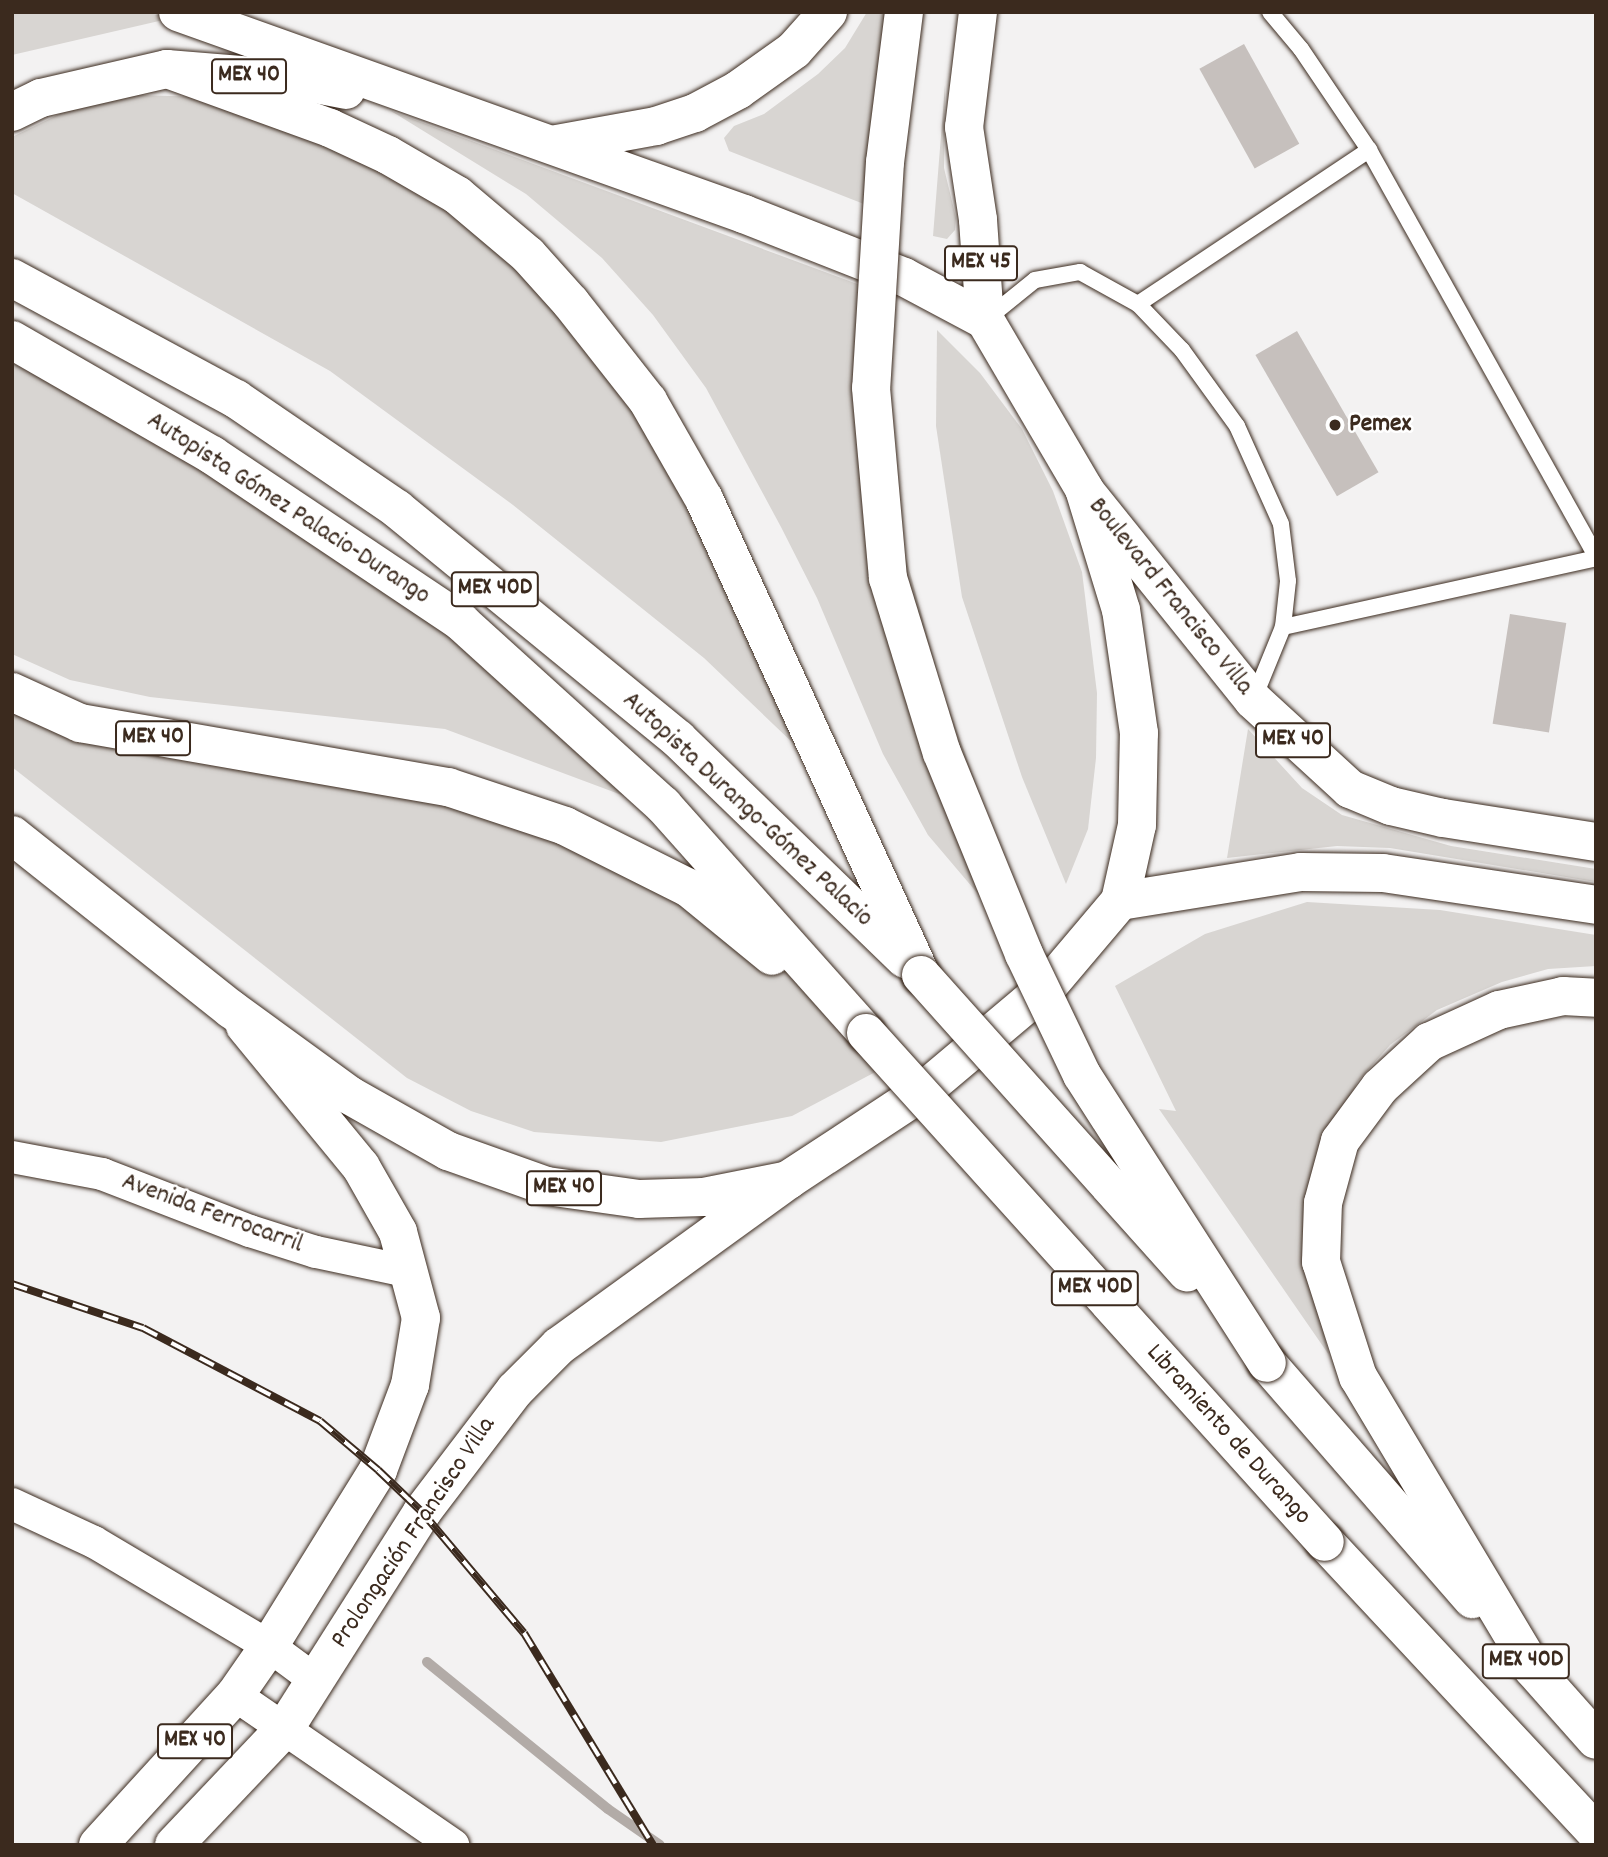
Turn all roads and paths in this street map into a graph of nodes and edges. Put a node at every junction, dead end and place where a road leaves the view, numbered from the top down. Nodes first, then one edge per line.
1 (178, 12) edge
2 (828, 12) edge
3 (904, 12) edge
4 (978, 12) edge
5 (1270, 12) edge
6 (167, 69) junction
7 (12, 112) edge
8 (488, 120) junction
9 (557, 144) junction
10 (1369, 150) junction
11 (12, 278) edge
12 (1138, 303) junction
13 (985, 320) junction
14 (12, 340) edge
15 (1084, 489) junction
16 (1596, 557) edge
17 (1283, 627) junction
18 (12, 692) edge
19 (1253, 700) junction
20 (12, 835) edge
21 (1596, 842) edge
22 (1120, 901) junction
23 (1596, 905) edge
24 (921, 975) junction
25 (1596, 998) edge
26 (231, 1009) junction
27 (866, 1033) junction
28 (12, 1157) edge
29 (788, 1180) junction
30 (411, 1272) junction
31 (1267, 1363) junction
32 (12, 1504) edge
33 (1463, 1571) junction
34 (274, 1637) junction
35 (321, 1671) junction
36 (235, 1695) junction
37 (285, 1728) junction
38 (1596, 1740) edge
39 (1596, 1833) edge
40 (99, 1845) edge
41 (174, 1845) edge
42 (453, 1845) edge

1 - 8 main road
2 - 9 main road
3 - 31 main road, bridge
4 - 13 main road, MEX 45
5 - 10 lane
6 - 7 main road, MEX 40
6 - 8 main road, MEX 40
6 - 24 main road
8 - 9 main road, MEX 40
9 - 13 main road, MEX 40
10 - 12 lane
10 - 16 lane
11 - 24 main road, Autopista Durango-Gómez Palacio / MEX 40D
12 - 13 lane
12 - 17 lane
13 - 15 main road, MEX 45
14 - 27 main road, Autopista Gómez Palacio-Durango / MEX 40D
15 - 19 main road, Boulevard Francisco Villa / MEX 40
15 - 22 main road, MEX 40
16 - 17 lane
17 - 19 lane
18 - 27 main road, MEX 40
19 - 21 main road, Boulevard Francisco Villa / MEX 40
20 - 26 main road, MEX 40
22 - 23 main road
22 - 29 main road, MEX 40
24 - 31 main road, MEX 40D, bridge
25 - 33 main road
26 - 29 main road, MEX 40
26 - 30 main road, MEX 40
27 - 39 main road, Libramiento de Durango / MEX 40D, bridge
28 - 30 street, Avenida Ferrocarril
29 - 35 main road, Prolongación Francisco Villa / MEX 40
30 - 34 main road, MEX 40
31 - 33 main road, MEX 40D
32 - 34 street
33 - 38 main road, MEX 40D
34 - 35 street
34 - 36 main road, MEX 40
35 - 37 main road, Prolongación Francisco Villa / MEX 40
36 - 37 street
36 - 40 main road, MEX 40
37 - 41 main road, Prolongación Francisco Villa / MEX 40
37 - 42 street

